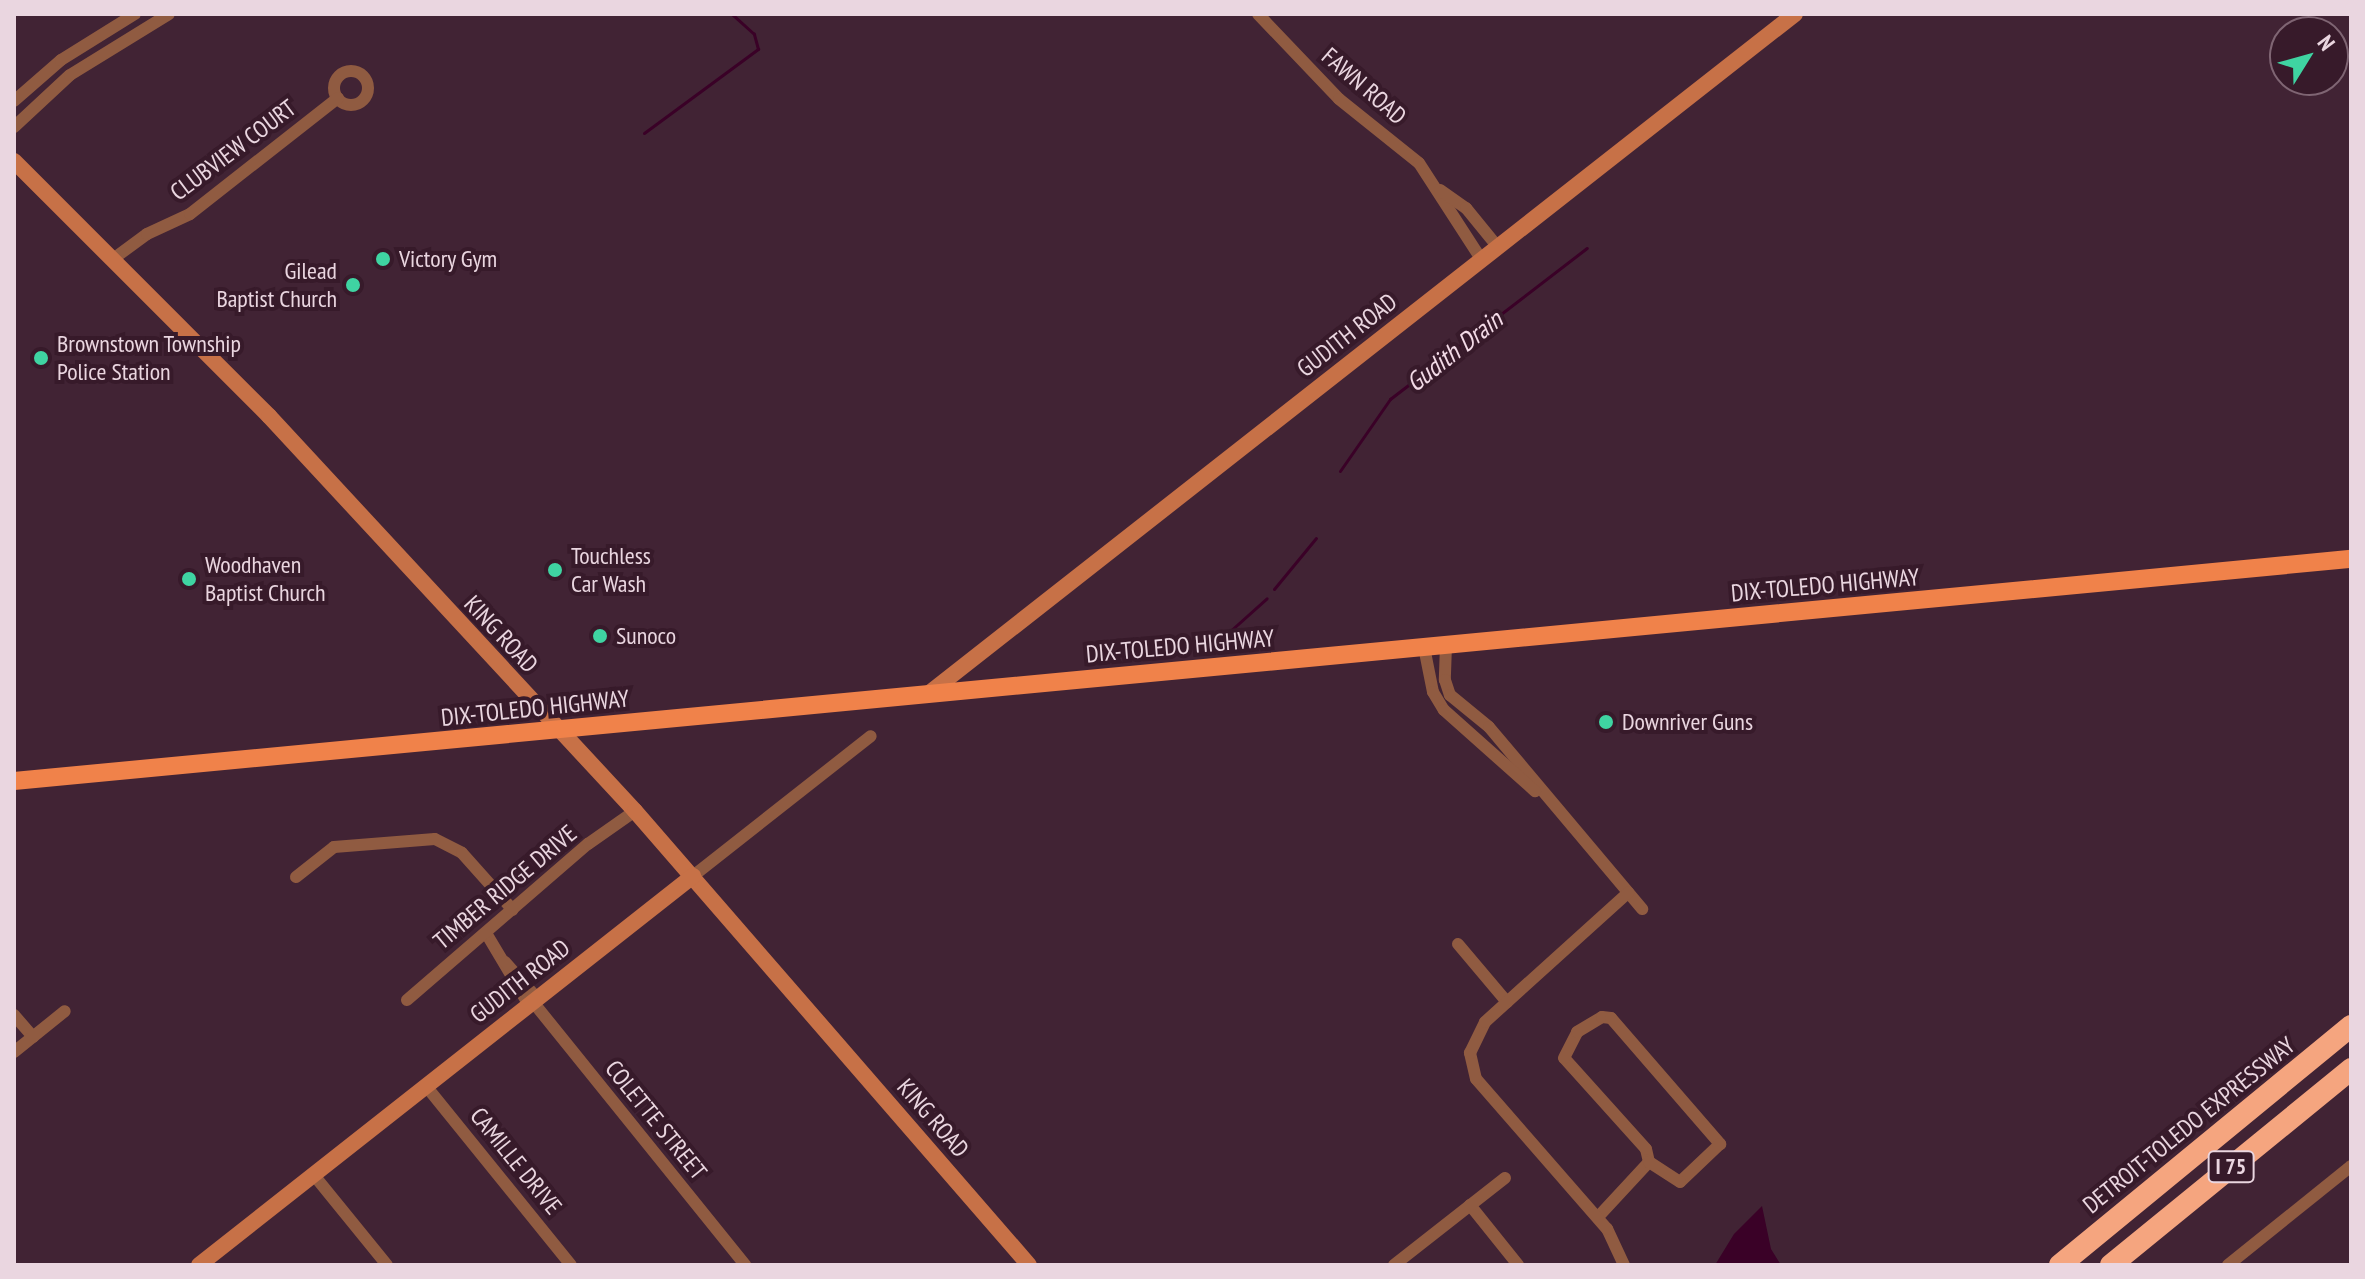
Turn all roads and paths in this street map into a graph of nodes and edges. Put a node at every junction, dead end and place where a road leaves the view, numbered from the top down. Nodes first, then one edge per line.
1 (135, 14) edge
2 (142, 14) edge
3 (169, 14) edge
4 (1258, 14) edge
5 (1795, 14) edge
6 (149, 27) junction
7 (61, 60) junction
8 (70, 75) junction
9 (338, 98) dead end
10 (14, 101) edge
11 (14, 127) edge
12 (14, 161) edge
13 (1440, 190) junction
14 (1497, 246) junction
15 (113, 259) junction
16 (1481, 259) junction
17 (2351, 559) edge
18 (1446, 645) junction
19 (1424, 647) junction
20 (928, 694) junction
21 (1484, 723) junction
22 (559, 729) junction
23 (1475, 733) junction
24 (871, 736) dead end
25 (1508, 758) junction
26 (14, 781) edge
27 (635, 811) junction
28 (693, 876) junction
29 (296, 877) dead end
30 (1628, 893) junction
31 (1642, 909) dead end
32 (513, 910) junction
33 (486, 933) junction
34 (1458, 944) dead end
35 (407, 1000) dead end
36 (533, 1002) junction
37 (1507, 1002) junction
38 (65, 1011) dead end
39 (14, 1015) edge
40 (2351, 1026) edge
41 (33, 1037) junction
42 (14, 1052) edge
43 (2351, 1069) edge
44 (426, 1086) junction
45 (1649, 1162) junction
46 (2351, 1166) edge
47 (313, 1174) junction
48 (1505, 1178) dead end
49 (1470, 1205) junction
50 (1598, 1217) junction
51 (199, 1265) edge
52 (387, 1265) edge
53 (571, 1265) edge
54 (745, 1265) edge
55 (1029, 1265) edge
56 (1394, 1265) edge
57 (1518, 1265) edge
58 (1624, 1265) edge
59 (2060, 1265) edge
60 (2111, 1265) edge
61 (2228, 1265) edge

1 - 7 street
2 - 6 street
3 - 6 street
4 - 13 street, FAWN ROAD
5 - 14 street, GUDITH ROAD
6 - 8 street
7 - 8 street
7 - 10 street
8 - 11 street
9 - 15 street, CLUBVIEW COURT
12 - 15 street, KING ROAD
13 - 14 street, FAWN ROAD
13 - 16 street, FAWN ROAD
14 - 16 street, GUDITH ROAD
15 - 22 street, KING ROAD
16 - 20 street, GUDITH ROAD
17 - 18 main road, DIX-TOLEDO HIGHWAY
18 - 19 main road, DIX-TOLEDO HIGHWAY
18 - 21 street
19 - 20 main road, DIX-TOLEDO HIGHWAY
19 - 23 street
20 - 22 main road, DIX-TOLEDO HIGHWAY
21 - 23 street
21 - 25 street
22 - 26 main road, DIX-TOLEDO HIGHWAY
22 - 27 street, KING ROAD
23 - 25 street
24 - 28 street, GUDITH ROAD
25 - 30 street
27 - 28 street, KING ROAD
27 - 32 street, TIMBER RIDGE DRIVE
28 - 36 street, GUDITH ROAD
28 - 55 street, KING ROAD
29 - 32 street
30 - 31 street
30 - 37 street
32 - 33 street, TIMBER RIDGE DRIVE
33 - 35 street, TIMBER RIDGE DRIVE
33 - 36 street, COLETTE STREET
34 - 37 street
36 - 44 street, GUDITH ROAD
36 - 54 street, COLETTE STREET
37 - 50 street
38 - 41 street
39 - 41 street
40 - 59 highway, DETROIT-TOLEDO EXPRESSWAY / I 75
41 - 42 street
43 - 60 highway, I 75
44 - 47 street, GUDITH ROAD
44 - 53 street, CAMILLE DRIVE
45 - 45 street
45 - 50 street
46 - 61 street
47 - 51 street, GUDITH ROAD
47 - 52 street
48 - 49 street
49 - 56 street
49 - 57 street
50 - 58 street

